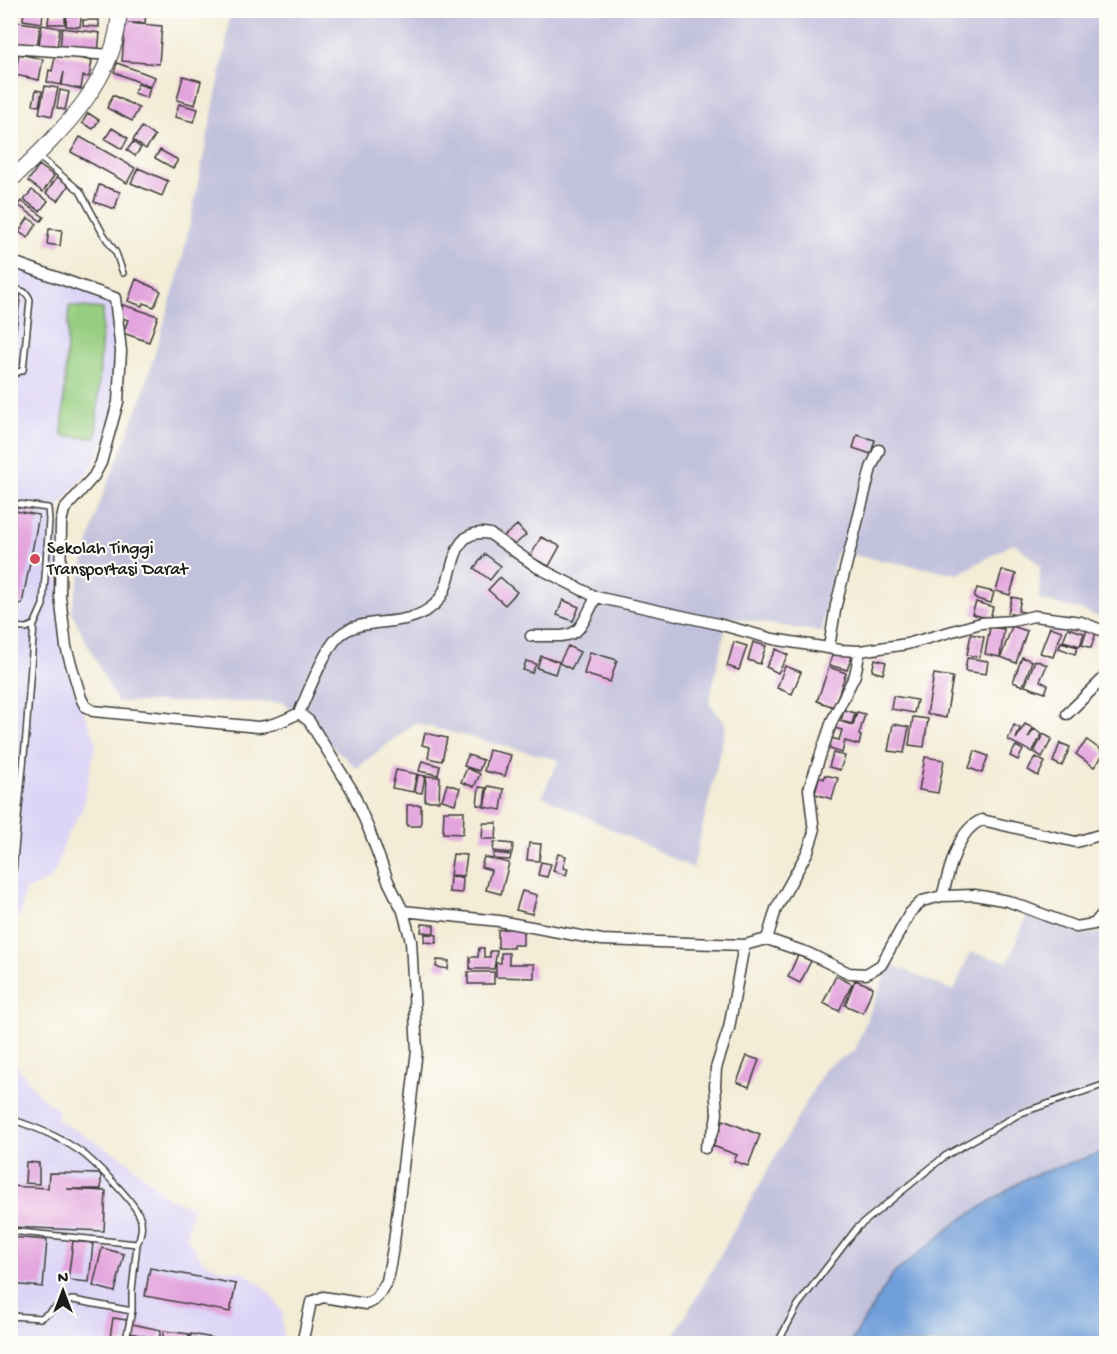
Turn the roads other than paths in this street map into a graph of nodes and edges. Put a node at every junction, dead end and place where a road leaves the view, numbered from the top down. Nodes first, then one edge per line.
1 (118, 10) edge
2 (10, 48) edge
3 (112, 55) junction
4 (37, 155) junction
5 (10, 181) edge
6 (10, 261) edge
7 (123, 273) dead end
8 (10, 289) edge
9 (10, 374) edge
10 (879, 450) dead end
11 (10, 503) edge
12 (596, 597) junction
13 (34, 625) junction
14 (10, 627) edge
15 (1107, 632) edge
16 (531, 636) dead end
17 (829, 648) junction
18 (860, 651) junction
19 (1107, 676) edge
20 (299, 713) junction
21 (1067, 714) dead end
22 (1107, 833) edge
23 (13, 870) dead end
24 (942, 896) junction
25 (1107, 910) edge
26 (403, 911) junction
27 (767, 939) junction
28 (744, 945) junction
29 (1107, 1084) edge
30 (10, 1119) edge
31 (705, 1148) dead end
32 (10, 1231) edge
33 (136, 1244) junction
34 (132, 1311) junction
35 (10, 1316) edge
36 (125, 1344) edge
37 (302, 1344) edge
38 (777, 1344) edge

1 - 3 main road
2 - 3 street
3 - 4 main road
4 - 5 main road
4 - 7 lane
6 - 20 street
8 - 9 lane
10 - 17 street
11 - 13 lane
12 - 16 street
12 - 17 street
12 - 20 street
13 - 14 lane
13 - 23 lane
15 - 18 street
17 - 18 street
18 - 27 street
19 - 21 street
20 - 26 street
22 - 24 street
24 - 25 street
24 - 27 street
26 - 28 street
26 - 37 street
27 - 28 street
28 - 31 street
29 - 38 lane
30 - 33 lane
32 - 33 lane
33 - 34 lane
34 - 35 lane
34 - 36 lane

